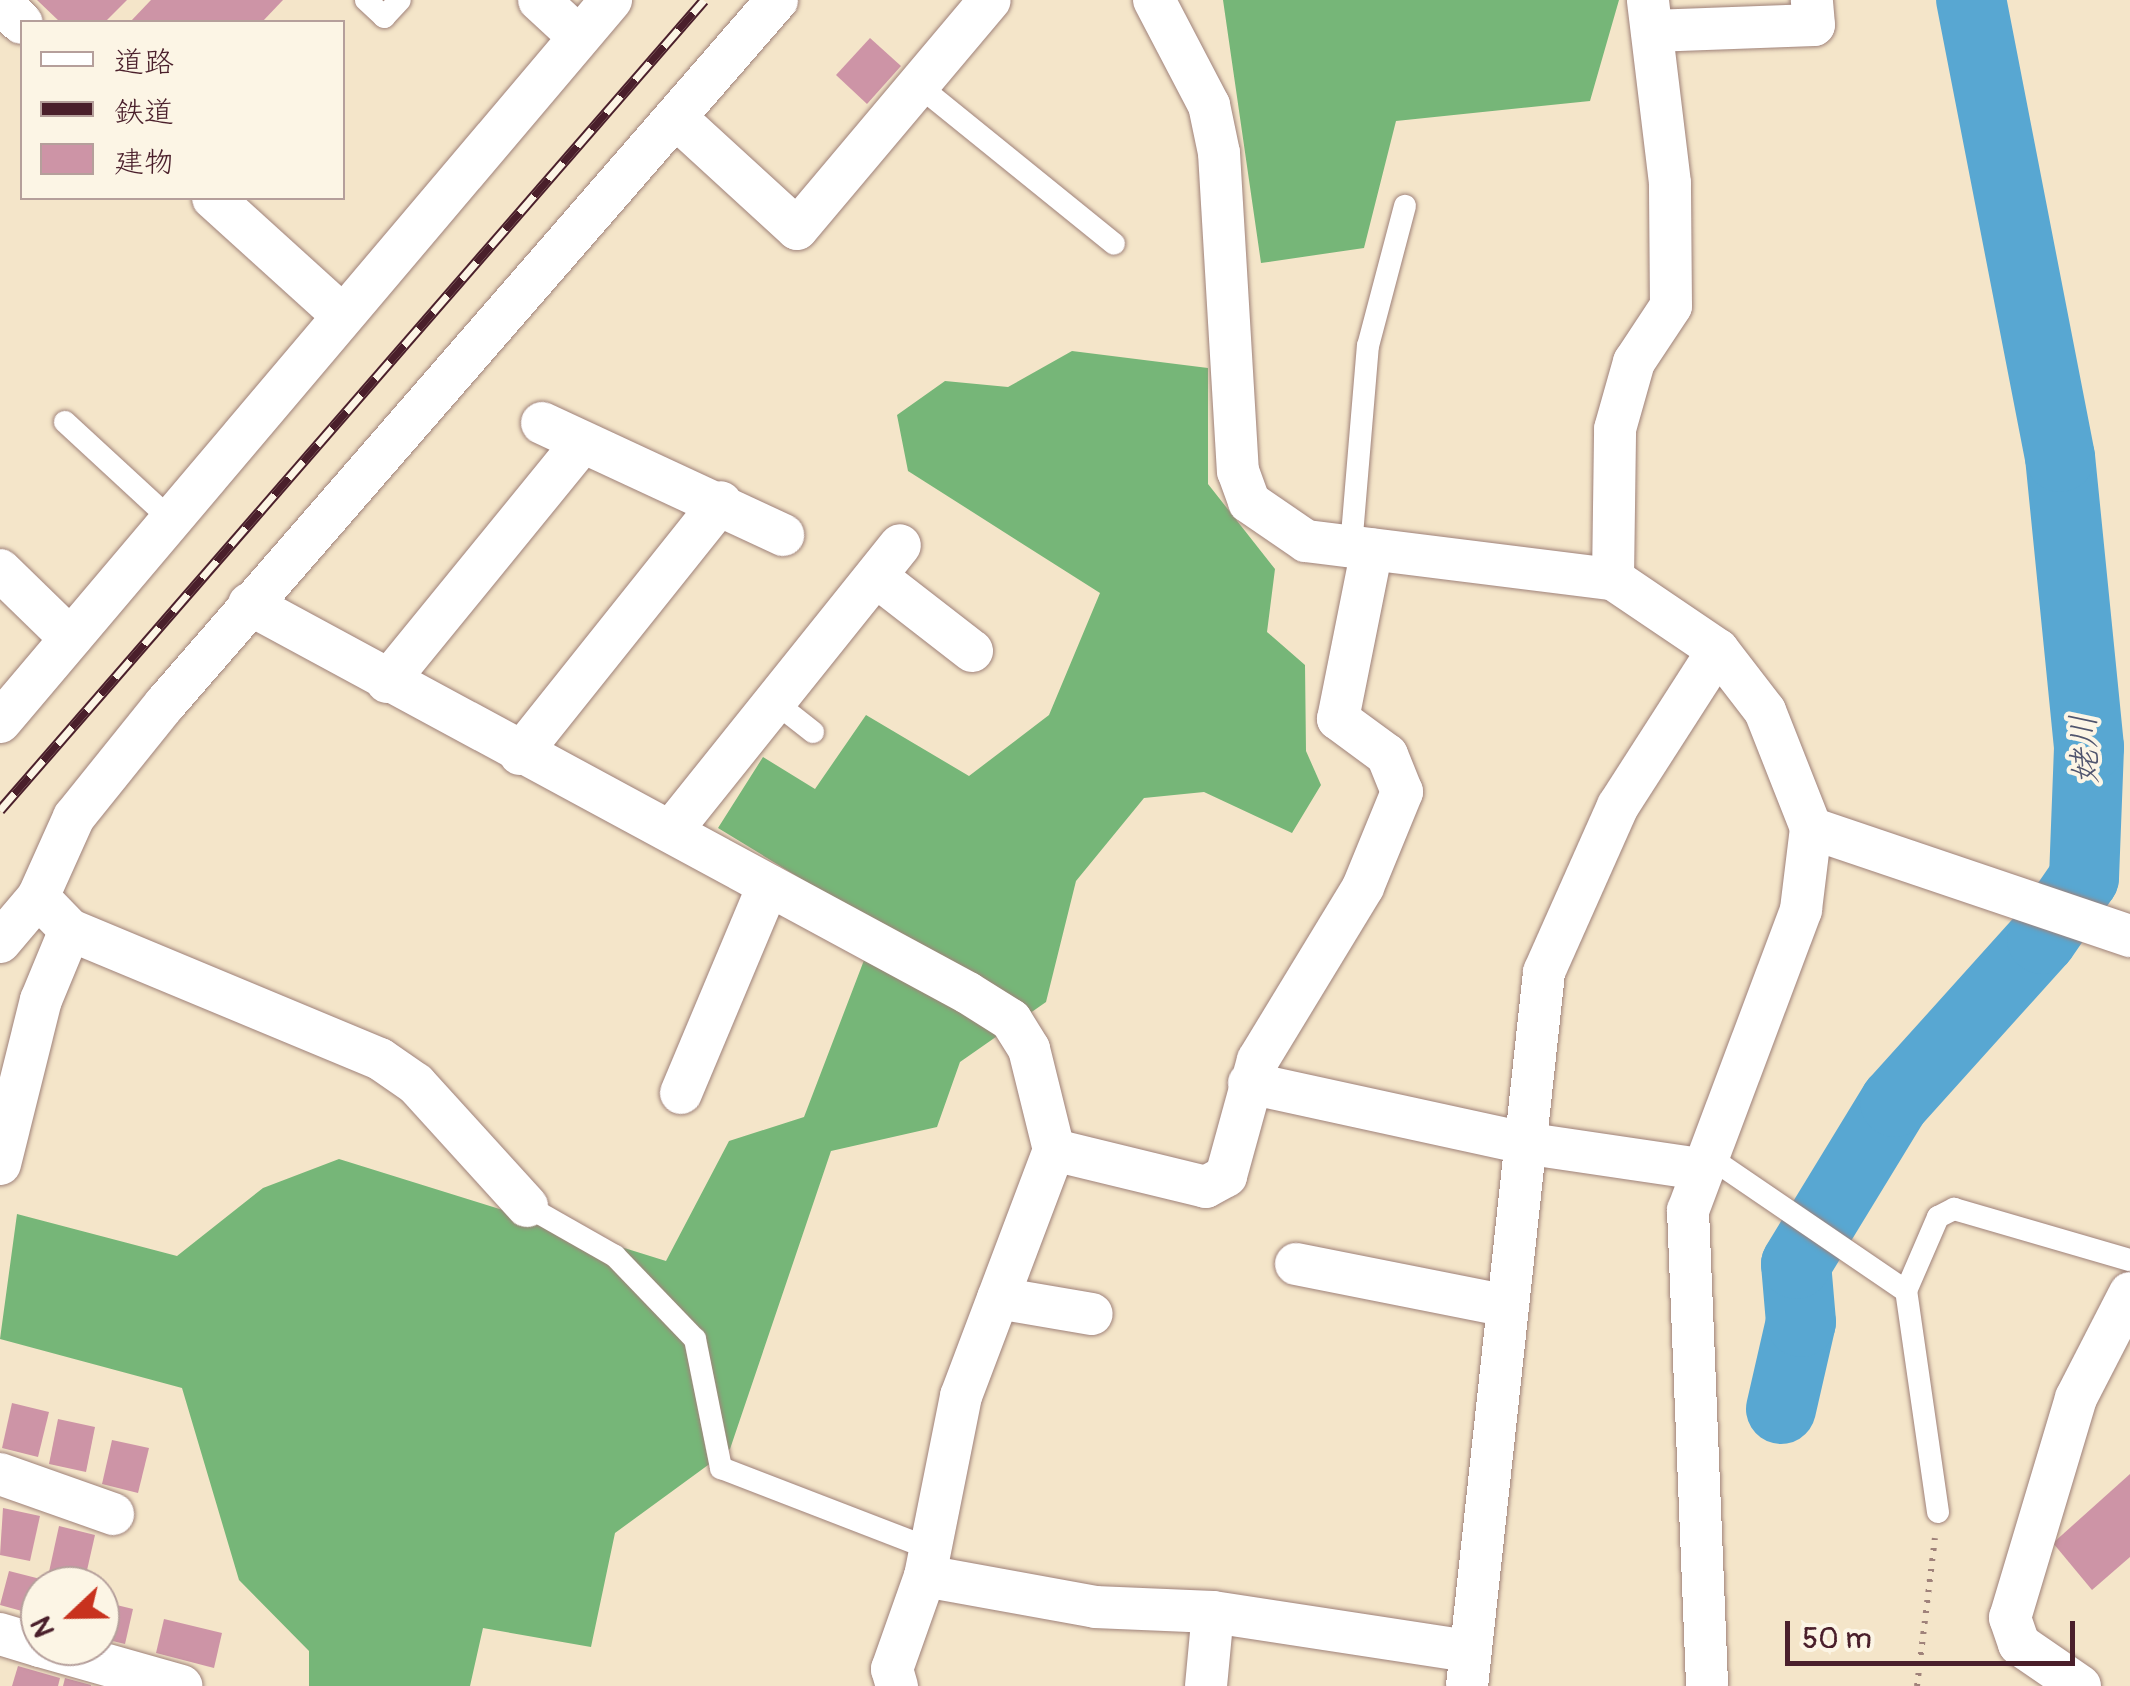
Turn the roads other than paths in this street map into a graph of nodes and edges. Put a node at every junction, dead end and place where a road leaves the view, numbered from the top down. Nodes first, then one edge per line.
1 (366, 0) edge
2 (400, 0) edge
3 (539, 0) edge
4 (611, 0) edge
5 (776, 0) edge
6 (990, 0) edge
7 (1154, 0) edge
8 (1812, 0) edge
9 (0, 2) edge
10 (1650, 16) edge
11 (20, 21) edge
12 (579, 37) junction
13 (918, 86) junction
14 (676, 118) junction
15 (215, 200) edge
16 (1405, 206) dead end
17 (1114, 244) dead end
18 (341, 314) junction
19 (66, 422) dead end
20 (542, 423) dead end
21 (582, 443) junction
22 (721, 502) junction
23 (168, 517) junction
24 (783, 535) dead end
25 (1362, 548) junction
26 (0, 570) edge
27 (1613, 579) junction
28 (249, 604) junction
29 (70, 638) junction
30 (1718, 650) junction
31 (972, 651) dead end
32 (387, 682) junction
33 (776, 703) junction
34 (0, 722) edge
35 (814, 732) dead end
36 (520, 754) junction
37 (1811, 828) junction
38 (672, 832) junction
39 (768, 886) junction
40 (38, 897) junction
41 (70, 930) junction
42 (2116, 930) edge
43 (0, 942) edge
44 (1249, 1082) junction
45 (681, 1093) dead end
46 (1524, 1143) junction
47 (1054, 1150) junction
48 (1703, 1162) junction
49 (0, 1164) edge
50 (527, 1206) joint
51 (2130, 1260) edge
52 (1296, 1264) dead end
53 (1906, 1291) junction
54 (2130, 1293) edge
55 (998, 1298) junction
56 (1508, 1306) junction
57 (1092, 1314) dead end
58 (0, 1474) edge
59 (1938, 1512) road end
60 (114, 1514) dead end
61 (927, 1562) junction
62 (1214, 1612) junction
63 (110, 1666) edge
64 (1467, 1668) edge
65 (180, 1686) edge
66 (897, 1686) edge
67 (1206, 1686) edge
68 (1707, 1686) edge
69 (2080, 1686) edge

1 - 2 lane
3 - 12 street
4 - 12 street
5 - 14 street
6 - 13 street
7 - 25 street
8 - 10 street
9 - 11 street
10 - 27 street
12 - 18 street
13 - 14 street
13 - 17 lane
14 - 28 street
15 - 18 street
16 - 25 lane
18 - 23 street
19 - 23 lane
20 - 21 street
21 - 22 street
21 - 32 street
22 - 24 street
22 - 36 street
23 - 29 street
25 - 27 street
25 - 44 street
26 - 29 street
27 - 30 street
28 - 32 street
28 - 40 street
29 - 34 street
30 - 37 street
30 - 46 street
31 - 33 street
32 - 36 street
33 - 35 lane
33 - 38 street
36 - 38 street
37 - 42 street
37 - 48 street
38 - 39 street
39 - 45 street
39 - 47 street
40 - 41 street
40 - 43 street
41 - 49 street
41 - 50 street
44 - 46 street
44 - 47 street
46 - 48 street
46 - 56 street
47 - 55 street
48 - 53 lane
48 - 68 street
50 - 61 lane
51 - 53 lane
52 - 56 street
53 - 59 lane
54 - 69 street
55 - 57 street
55 - 61 street
56 - 64 street
58 - 60 street
61 - 62 street
61 - 66 street
62 - 64 street
62 - 67 street
63 - 65 street

